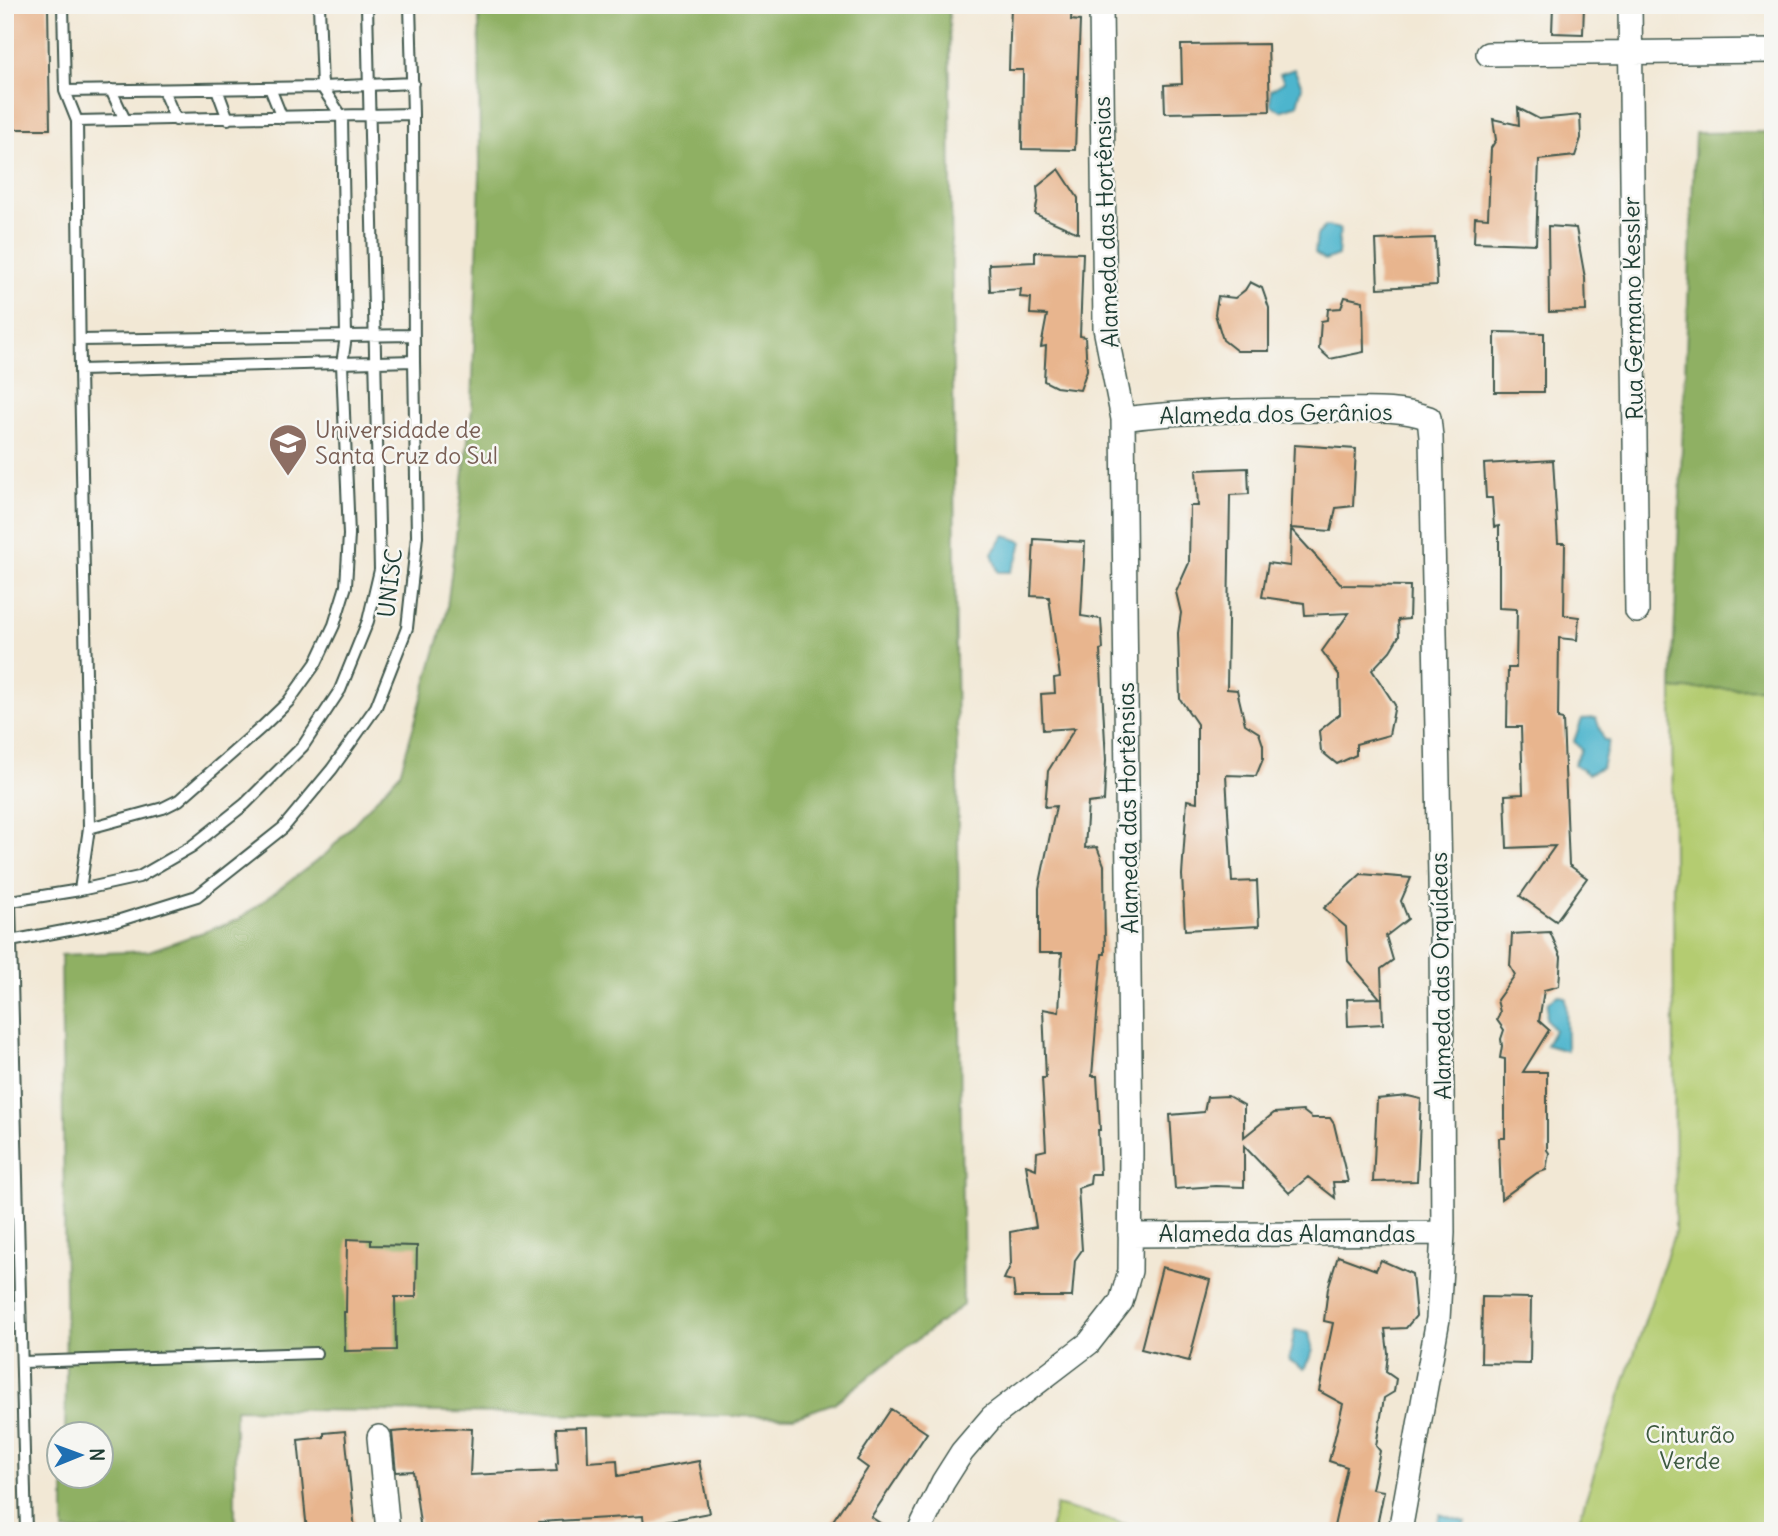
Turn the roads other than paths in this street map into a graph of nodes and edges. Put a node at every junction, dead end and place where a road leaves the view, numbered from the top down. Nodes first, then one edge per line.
1 (63, 5) edge
2 (319, 5) edge
3 (367, 5) edge
4 (410, 5) edge
5 (1101, 5) edge
6 (1630, 5) edge
7 (1773, 51) edge
8 (1630, 52) junction
9 (1488, 54) dead end
10 (413, 83) junction
11 (369, 84) junction
12 (322, 87) junction
13 (270, 88) junction
14 (217, 89) junction
15 (111, 90) junction
16 (163, 90) junction
17 (65, 91) junction
18 (414, 114) junction
19 (370, 116) junction
20 (342, 117) junction
21 (282, 118) junction
22 (228, 119) junction
23 (125, 120) junction
24 (177, 120) junction
25 (77, 121) junction
26 (414, 335) junction
27 (346, 336) junction
28 (374, 336) junction
29 (80, 340) junction
30 (414, 361) junction
31 (342, 363) junction
32 (376, 363) junction
33 (80, 370) junction
34 (1429, 418) joint
35 (1123, 419) junction
36 (1637, 611) dead end
37 (89, 828) junction
38 (80, 890) junction
39 (8, 902) edge
40 (8, 942) edge
41 (1443, 1233) junction
42 (1130, 1235) junction
43 (316, 1353) dead end
44 (23, 1362) junction
45 (379, 1437) dead end
46 (26, 1531) edge
47 (388, 1531) edge
48 (919, 1531) edge
49 (1400, 1531) edge

1 - 17 lane
2 - 12 lane
3 - 11 lane, UNISC
4 - 10 lane, UNISC
5 - 35 street, Alameda das Hortênsias
6 - 8 street, Rua Germano Kessler
7 - 8 street
8 - 9 street
8 - 36 street, Rua Germano Kessler
10 - 11 lane
10 - 18 lane, UNISC
11 - 12 lane
11 - 19 lane, UNISC
12 - 13 lane
12 - 20 lane
13 - 14 lane
13 - 21 lane
14 - 16 lane
14 - 22 lane
15 - 16 lane
15 - 17 lane
15 - 23 lane
16 - 24 lane
17 - 25 lane
18 - 19 lane
18 - 26 lane, UNISC
19 - 20 lane
19 - 28 lane, UNISC
20 - 21 lane
20 - 27 lane
21 - 22 lane
22 - 24 lane
23 - 24 lane
23 - 25 lane
25 - 29 lane
26 - 28 lane
26 - 30 lane, UNISC
27 - 28 lane
27 - 29 lane
27 - 31 lane
28 - 32 lane, UNISC
29 - 33 lane
30 - 32 lane
30 - 40 lane, UNISC
31 - 32 lane
31 - 33 lane
31 - 37 lane
32 - 38 lane, UNISC
33 - 37 lane
34 - 35 street, Alameda dos Gerânios
34 - 41 street, Alameda das Orquídeas
35 - 42 street, Alameda das Hortênsias
37 - 38 lane
38 - 39 lane, UNISC
39 - 40 lane, UNISC
40 - 44 lane, UNISC
41 - 42 street, Alameda das Alamandas
41 - 49 street, Alameda das Orquídeas
42 - 48 street, Alameda das Hortênsias
43 - 44 lane
44 - 46 lane, UNISC
45 - 47 street

